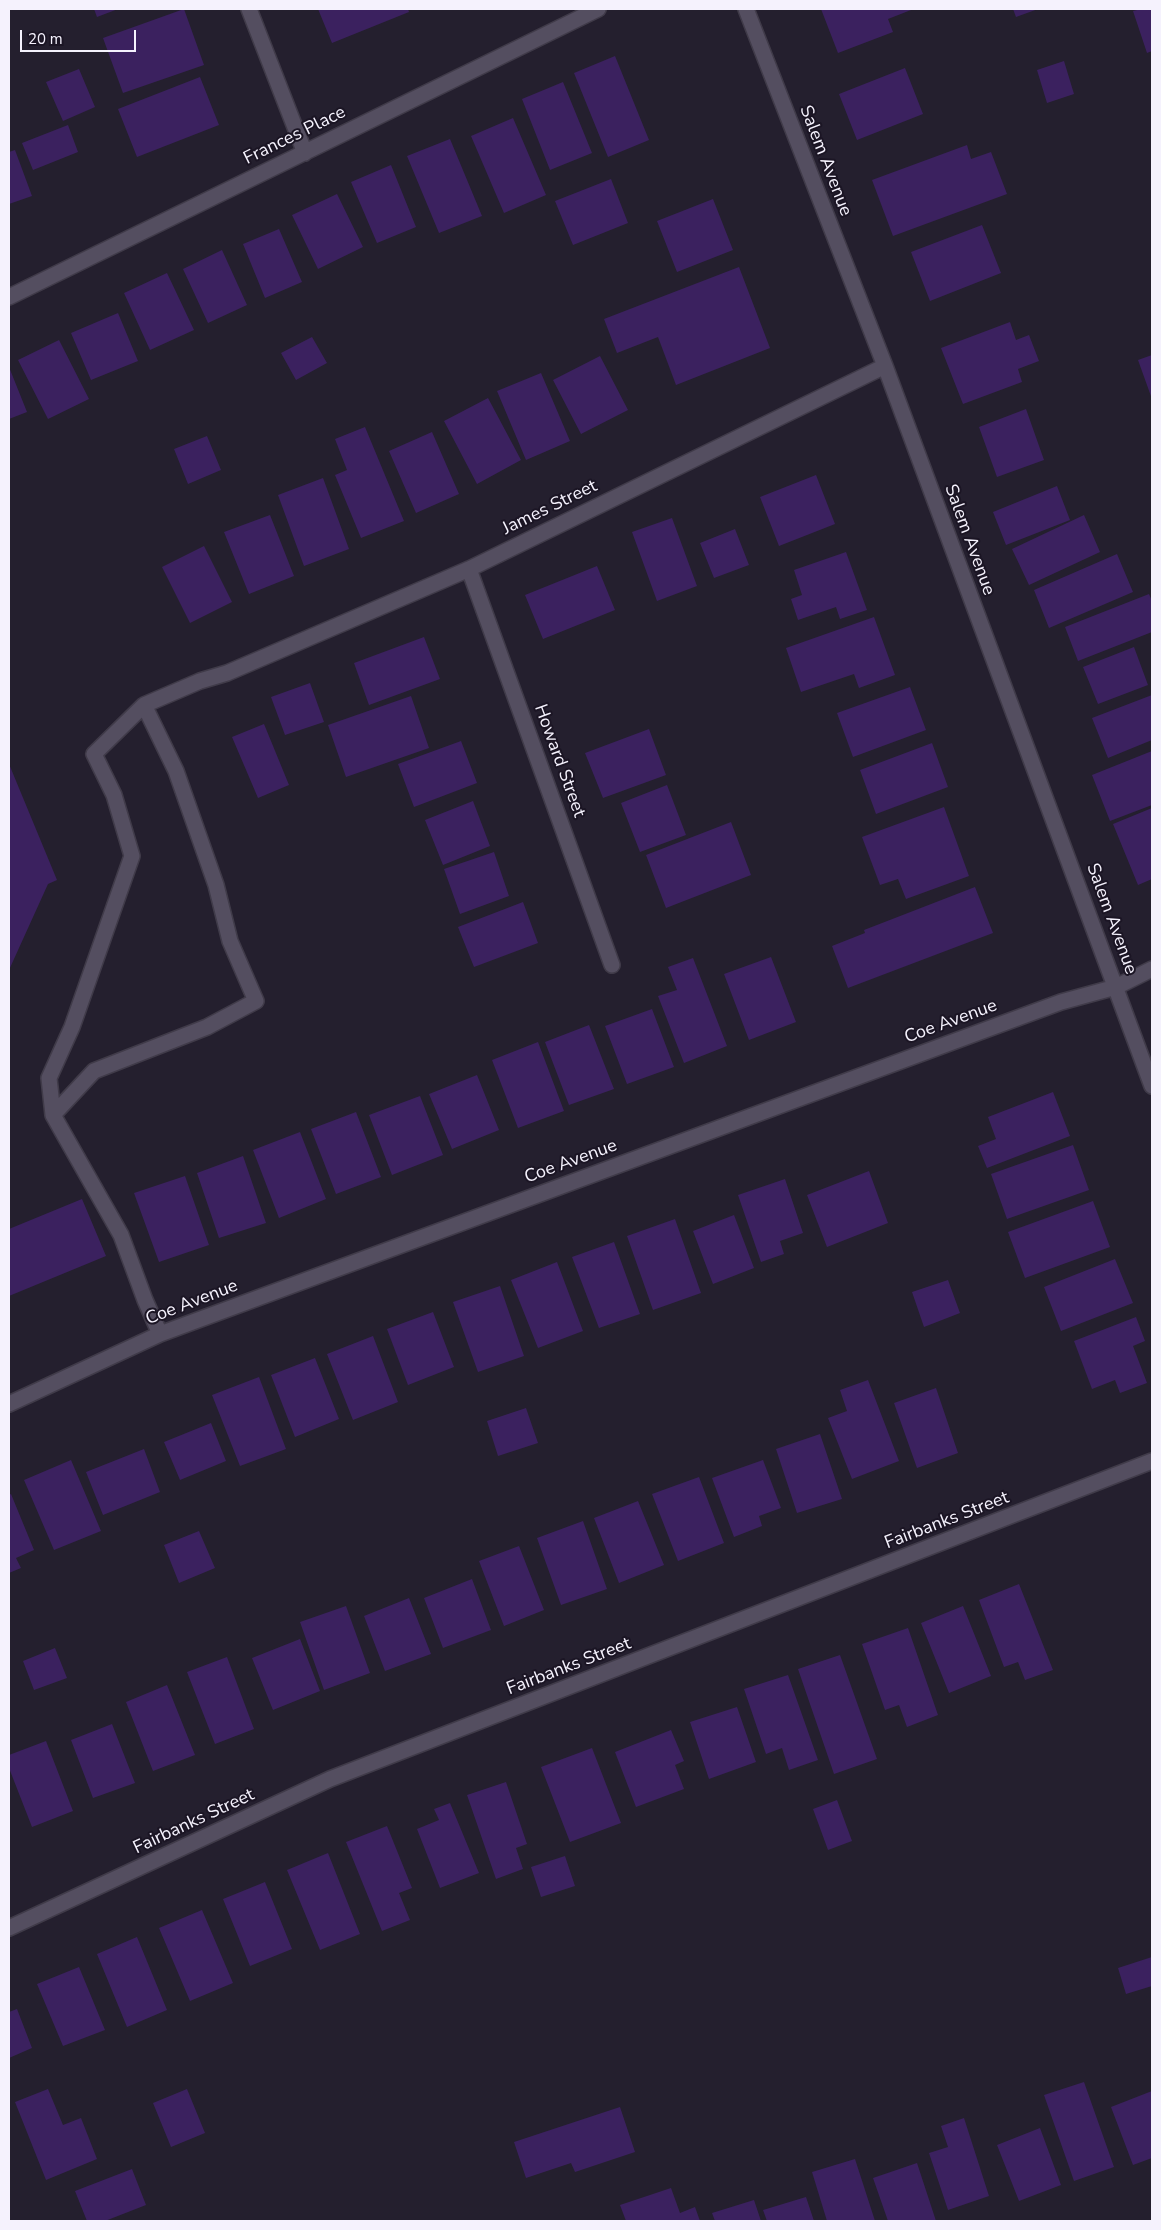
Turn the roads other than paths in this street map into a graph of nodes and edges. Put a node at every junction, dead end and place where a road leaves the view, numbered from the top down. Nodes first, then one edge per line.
1 (249, 9) edge
2 (598, 9) edge
3 (746, 9) edge
4 (305, 153) junction
5 (9, 297) edge
6 (885, 366) junction
7 (470, 568) junction
8 (144, 705) junction
9 (612, 965) dead end
10 (1152, 969) edge
11 (1116, 987) junction
12 (1152, 1086) edge
13 (53, 1115) junction
14 (160, 1334) junction
15 (9, 1404) edge
16 (1152, 1462) edge
17 (9, 1928) edge

1 - 4 street
2 - 4 street, Frances Place
3 - 6 street, Salem Avenue
4 - 5 street, Frances Place
6 - 7 street, James Street
6 - 11 street, Salem Avenue
7 - 8 street, James Street
7 - 9 street, Howard Street
8 - 13 street
8 - 13 street
10 - 11 street, Coe Avenue
11 - 12 street, Salem Avenue
11 - 14 street, Coe Avenue
13 - 14 street
14 - 15 street, Coe Avenue
16 - 17 street, Fairbanks Street

